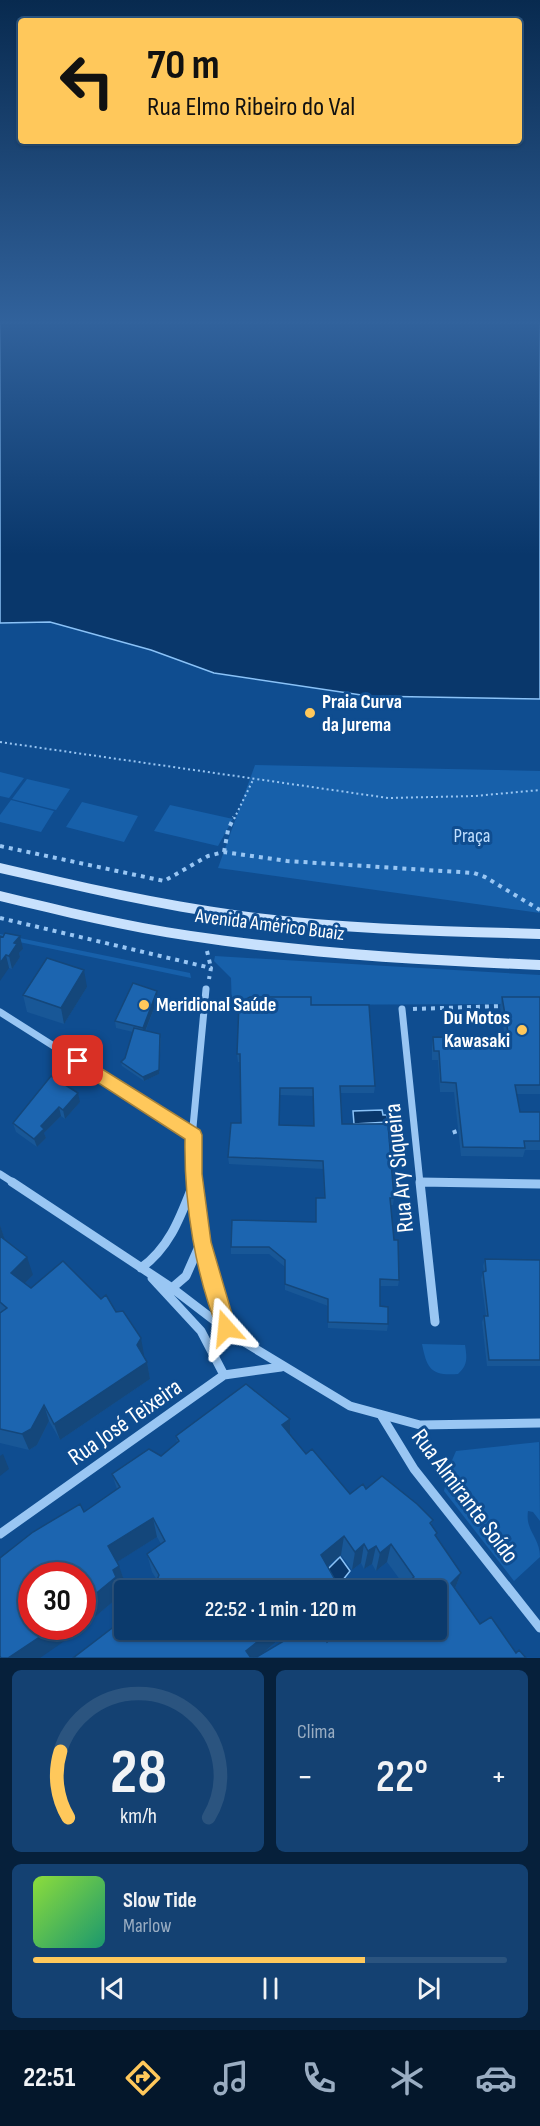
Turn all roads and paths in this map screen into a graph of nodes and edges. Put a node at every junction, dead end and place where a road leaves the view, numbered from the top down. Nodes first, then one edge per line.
1 (0, 742) edge
2 (253, 779) junction
3 (540, 790) edge
4 (0, 846) edge
5 (224, 852) junction
6 (0, 868) edge
7 (0, 896) edge
8 (540, 910) edge
9 (0, 918) edge
10 (540, 934) edge
11 (204, 938) junction
12 (540, 965) edge
13 (211, 968) junction
14 (206, 989) joint
15 (506, 1006) edge
16 (402, 1009) joint
17 (0, 1012) edge
18 (454, 1130) dead end
19 (194, 1135) junction
20 (456, 1136) dead end
21 (0, 1174) edge
22 (195, 1180) junction
23 (420, 1182) junction
24 (540, 1184) edge
25 (201, 1242) junction
26 (141, 1268) junction
27 (162, 1288) junction
28 (172, 1288) junction
29 (435, 1322) dead end
30 (226, 1328) junction
31 (283, 1367) junction
32 (224, 1375) junction
33 (381, 1415) junction
34 (540, 1423) edge
35 (0, 1534) edge
36 (540, 1628) edge

1 - 2 path
2 - 3 path
2 - 5 path
4 - 5 path
5 - 8 path
6 - 10 main road, Avenida Américo Buaiz
7 - 11 main road, Avenida Américo Buaiz
9 - 13 path
11 - 12 main road, Avenida Américo Buaiz
11 - 13 path
13 - 14 path
14 - 19 street
15 - 16 path
16 - 23 street, Rua Ary Siqueira
17 - 19 street
18 - 20 path
19 - 22 street
21 - 26 street
22 - 25 street
22 - 26 street
23 - 24 street
23 - 29 street, Rua Ary Siqueira
25 - 28 street
25 - 30 street
26 - 27 street
26 - 28 street
27 - 28 street
27 - 32 street
28 - 30 street
30 - 31 street
31 - 32 street, Rua José Teixeira
31 - 33 street
32 - 35 street, Rua José Teixeira
33 - 34 street
33 - 36 street, Rua Almirante Soído

